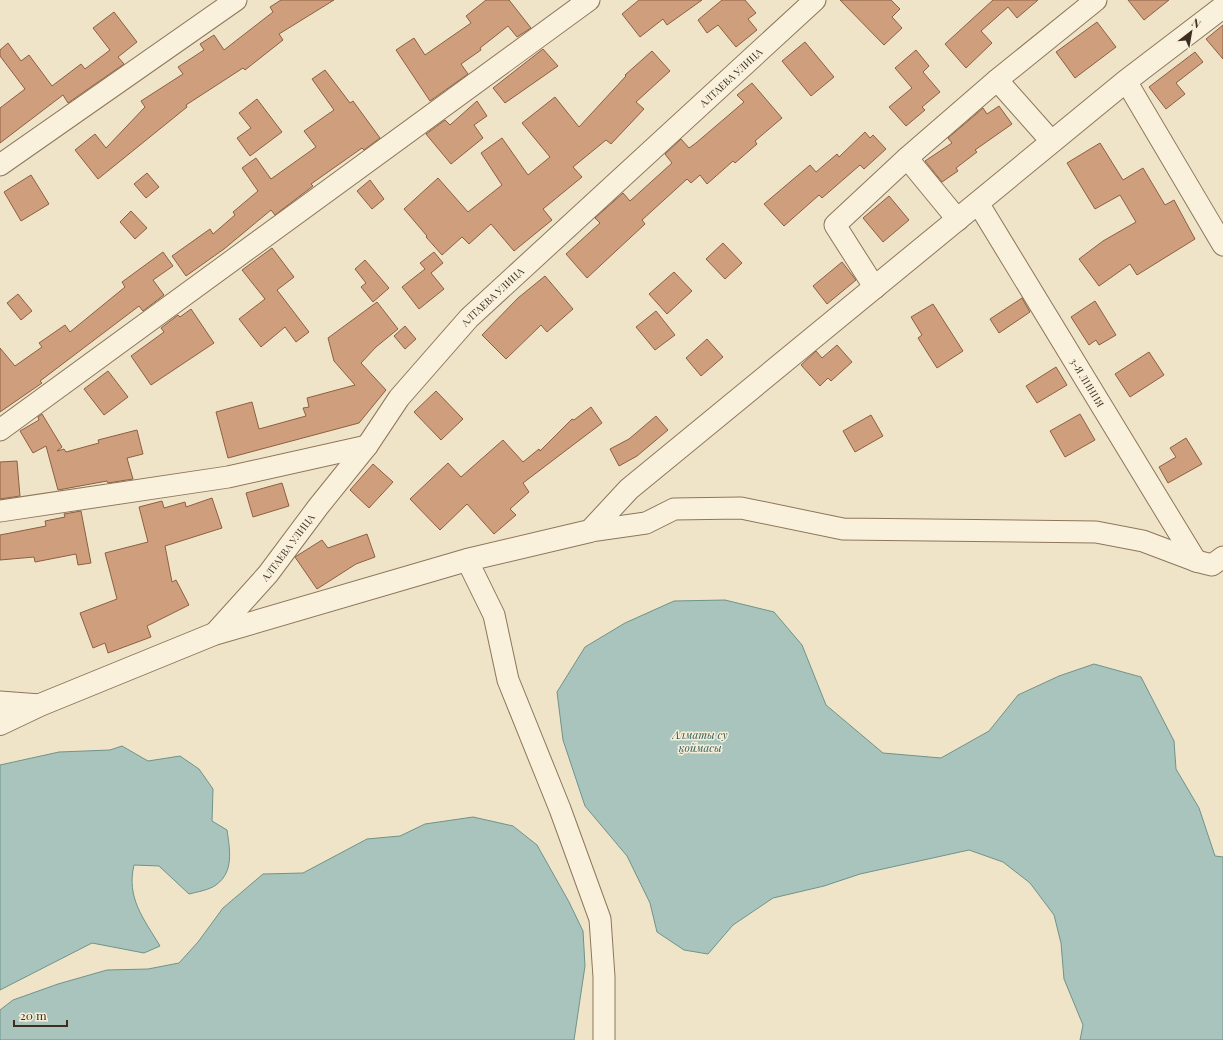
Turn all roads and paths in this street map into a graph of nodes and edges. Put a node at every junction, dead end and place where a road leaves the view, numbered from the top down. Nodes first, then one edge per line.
1 (236, 0) edge
2 (589, 0) edge
3 (815, 0) edge
4 (1096, 0) edge
5 (1223, 7) edge
6 (997, 80) junction
7 (1126, 81) junction
8 (1052, 142) junction
9 (906, 158) junction
10 (0, 165) edge
11 (978, 203) junction
12 (958, 220) junction
13 (1223, 245) edge
14 (875, 288) junction
15 (0, 430) edge
16 (367, 446) junction
17 (0, 511) edge
18 (590, 531) junction
19 (1223, 557) edge
20 (467, 560) junction
21 (1196, 561) junction
22 (214, 634) junction
23 (0, 702) edge
24 (40, 705) junction
25 (0, 724) edge
26 (604, 1040) edge

1 - 10 street
2 - 15 street
3 - 16 street, АЛТАЕВА УЛИЦА
4 - 6 street
5 - 7 street
6 - 8 street
6 - 9 street
7 - 8 street
7 - 13 street
8 - 11 street
9 - 12 street
9 - 14 street
11 - 12 street
11 - 21 street, 3-Я ЛИНИЯ
12 - 14 street
14 - 18 street
16 - 17 street
16 - 22 street, АЛТАЕВА УЛИЦА
18 - 20 street
18 - 21 street
19 - 21 street
20 - 22 street
20 - 26 street
22 - 24 street
23 - 24 street
24 - 25 street

